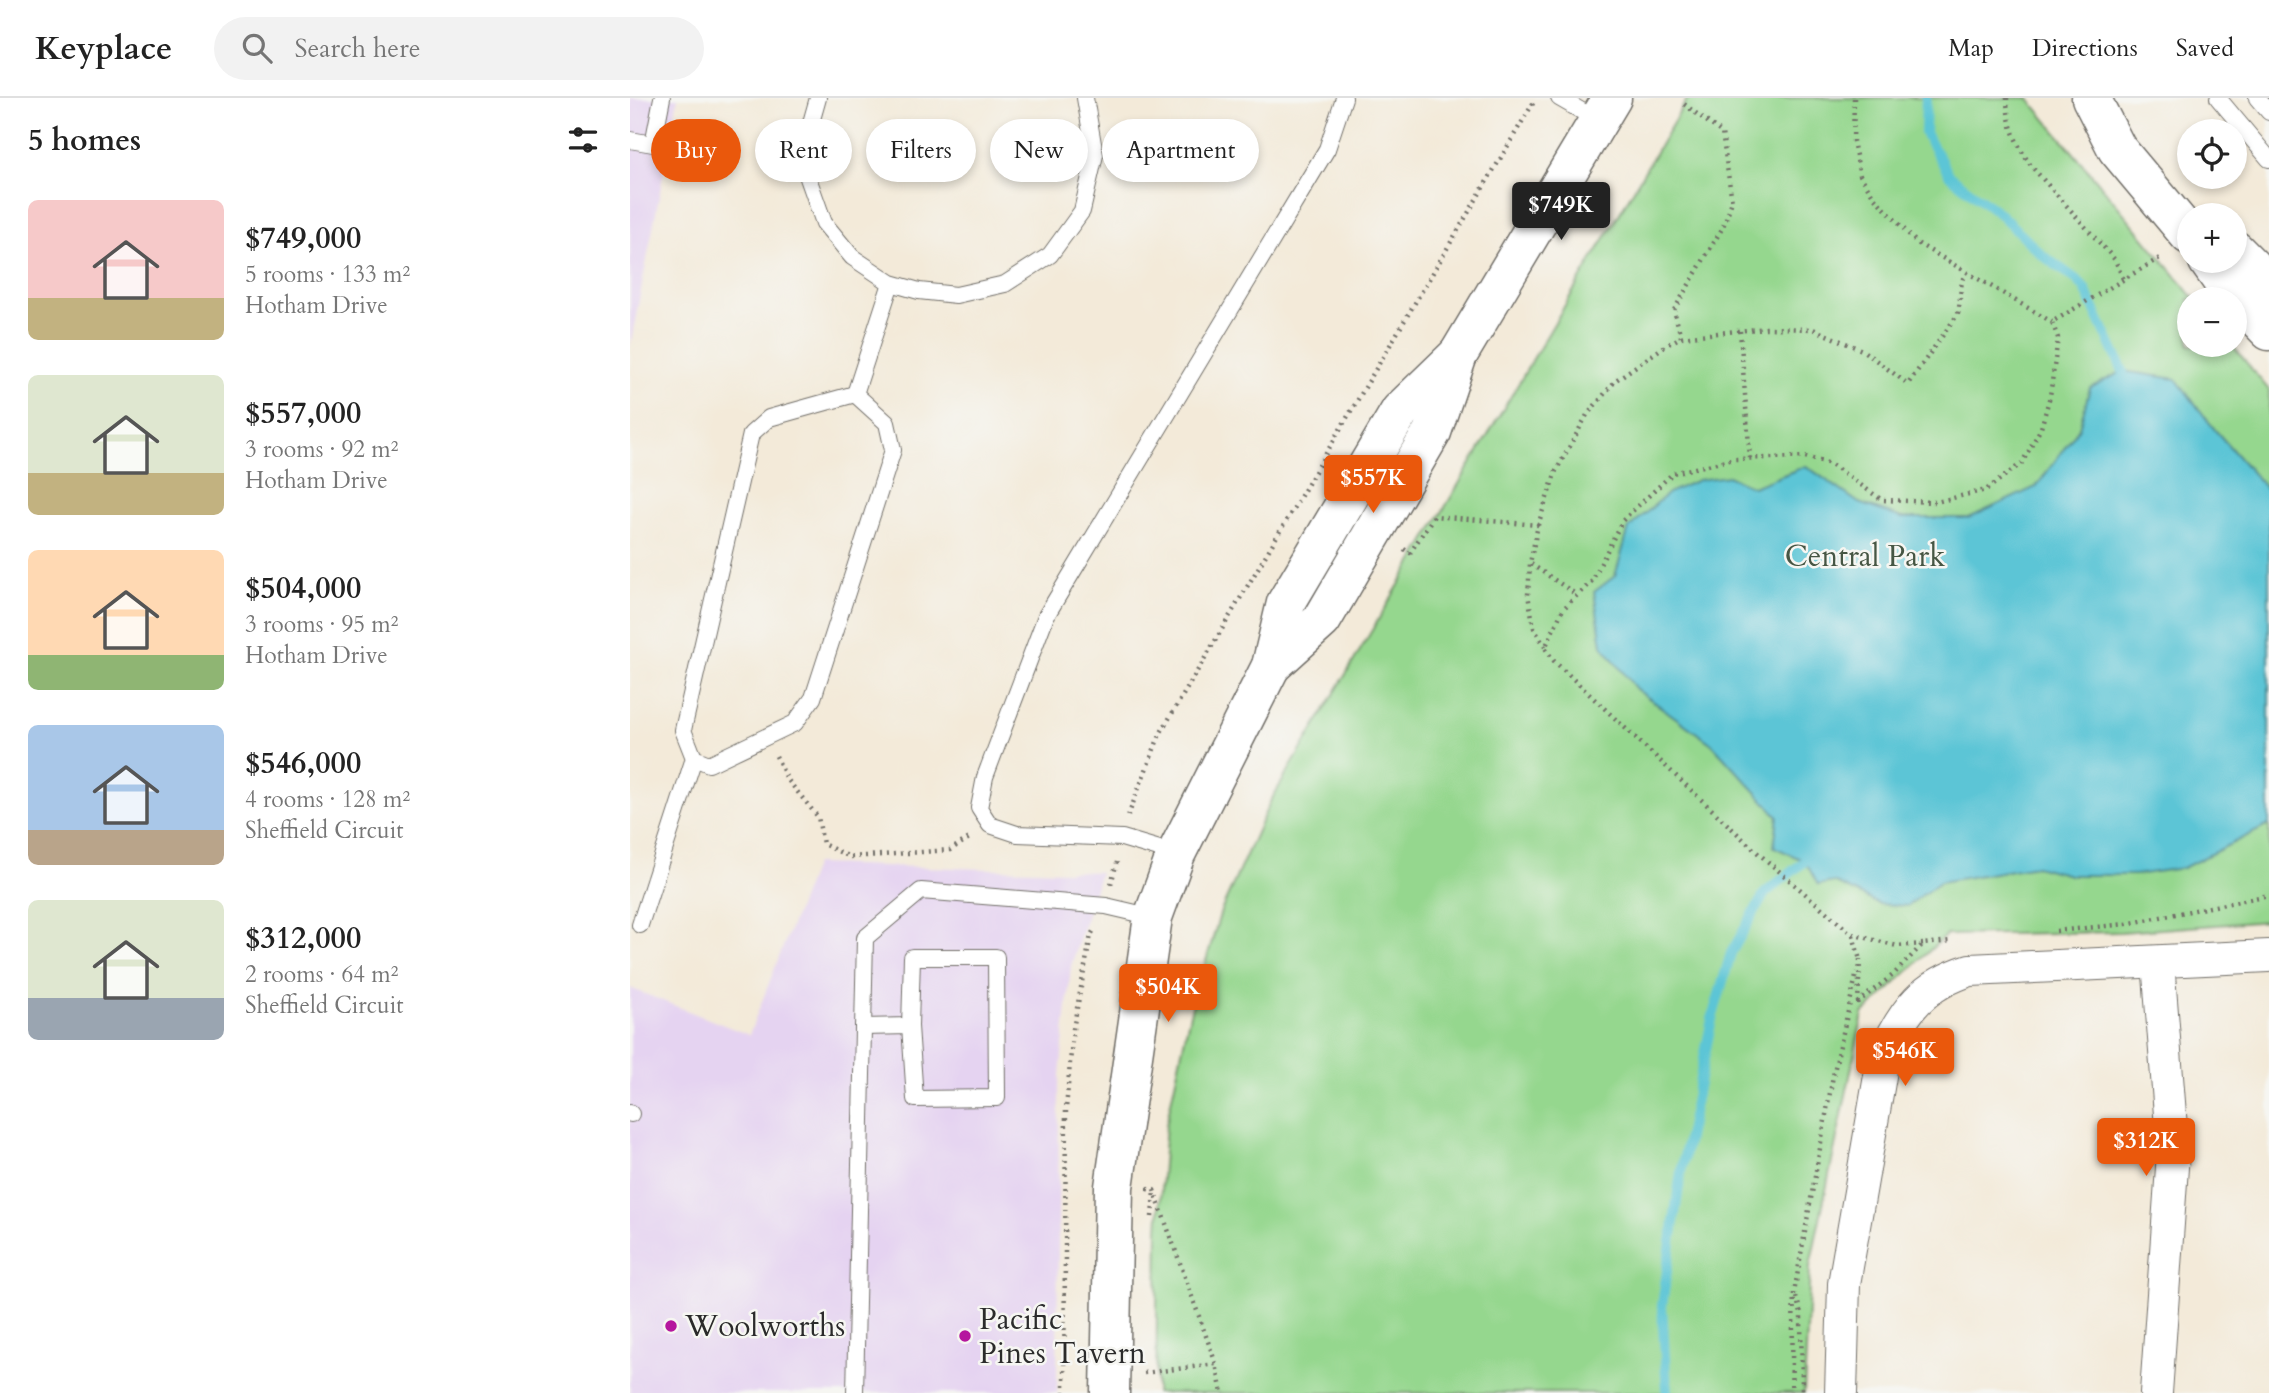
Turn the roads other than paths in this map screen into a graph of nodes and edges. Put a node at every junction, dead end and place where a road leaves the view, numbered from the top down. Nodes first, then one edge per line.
1 (662, 98) edge
2 (818, 98) edge
3 (1085, 98) edge
4 (1344, 98) edge
5 (1559, 98) edge
6 (2091, 98) edge
7 (2218, 98) edge
8 (2257, 98) edge
9 (1606, 110) edge
10 (2269, 112) edge
11 (630, 140) edge
12 (2269, 159) edge
13 (2193, 203) edge
14 (2176, 246) edge
15 (2247, 264) edge
16 (2216, 273) edge
17 (891, 283) junction
18 (2269, 291) edge
19 (2269, 331) edge
20 (855, 394) junction
21 (694, 758) junction
22 (1176, 854) junction
23 (1153, 918) junction
24 (640, 925) dead end
25 (2269, 956) edge
26 (2158, 962) junction
27 (910, 1026) junction
28 (863, 1027) junction
29 (1110, 1385) edge
30 (855, 1393) edge
31 (1841, 1393) edge
32 (2156, 1393) edge

1 - 11 lane
2 - 17 lane
3 - 17 lane
4 - 22 lane
5 - 9 lane
6 - 13 street
6 - 14 street
7 - 12 lane
8 - 10 lane
9 - 22 street
15 - 18 street
16 - 19 street
17 - 20 lane
20 - 21 lane
20 - 21 lane
21 - 24 lane
22 - 23 street
23 - 28 lane
23 - 29 street
25 - 26 street
26 - 31 street
26 - 32 street
27 - 27 lane
27 - 28 lane
28 - 30 lane

